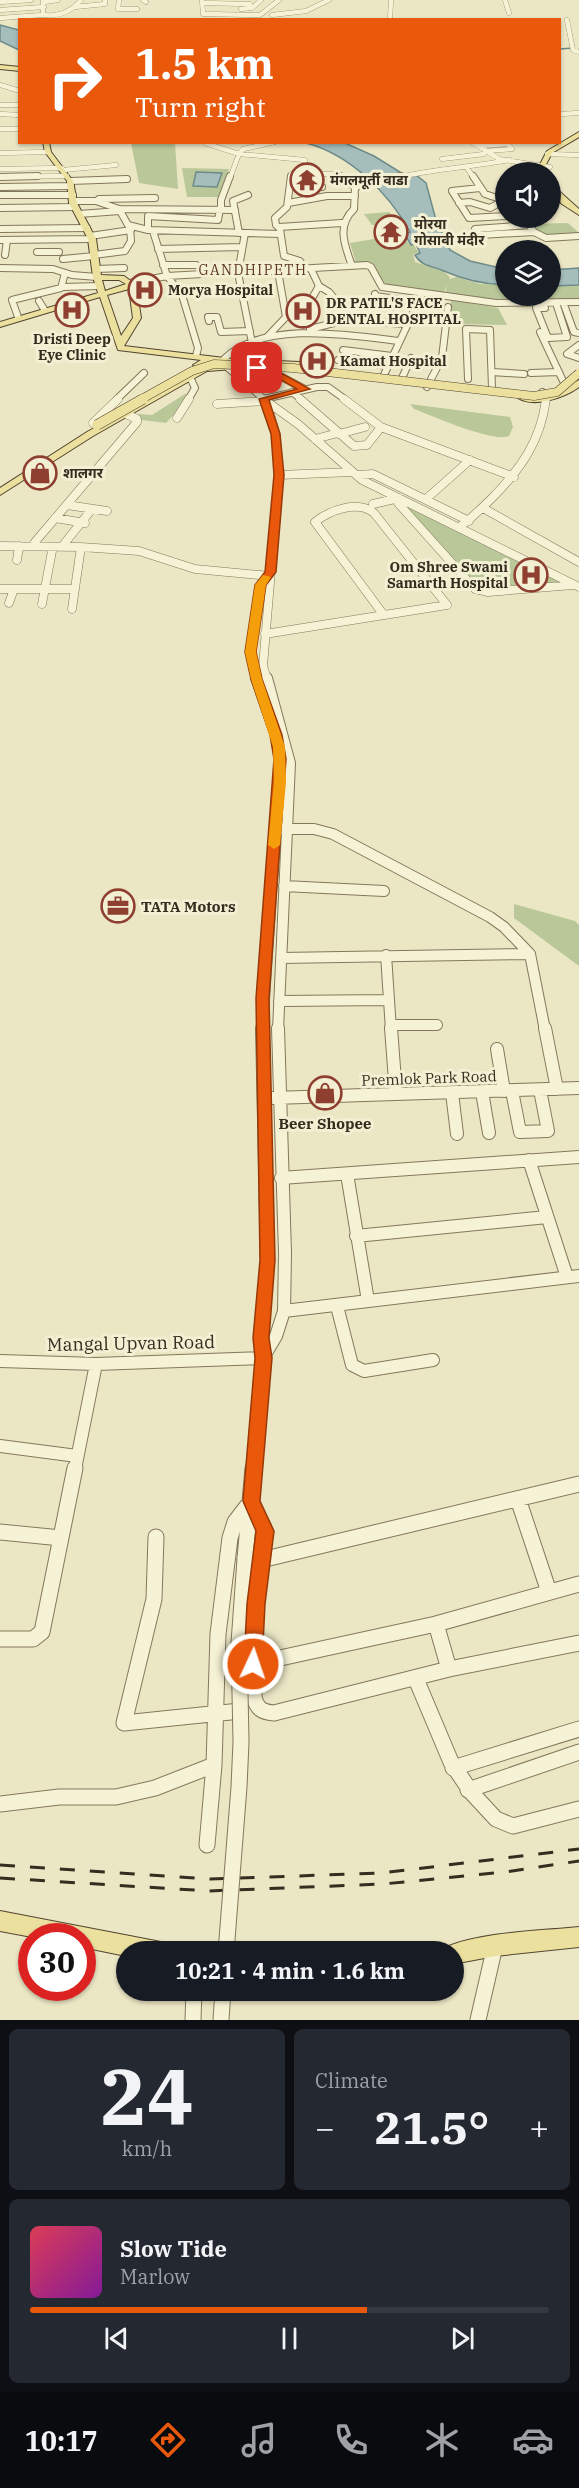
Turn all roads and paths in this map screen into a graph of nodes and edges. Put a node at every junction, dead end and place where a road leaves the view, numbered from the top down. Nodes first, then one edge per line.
1 (31, 0) edge
2 (58, 0) edge
3 (81, 0) edge
4 (261, 0) edge
5 (279, 0) edge
6 (329, 0) edge
7 (385, 0) edge
8 (391, 0) edge
9 (505, 0) edge
10 (105, 2) edge
11 (118, 2) edge
12 (202, 4) edge
13 (44, 6) edge
14 (75, 7) junction
15 (0, 8) edge
16 (137, 9) dead end
17 (509, 13) dead end
18 (272, 15) dead end
19 (0, 18) edge
20 (385, 18) edge
21 (390, 18) edge
22 (567, 20) dead end
23 (570, 34) junction
24 (579, 34) edge
25 (563, 51) dead end
26 (576, 52) edge
27 (0, 67) edge
28 (18, 69) edge
29 (0, 85) edge
30 (18, 90) edge
31 (0, 105) edge
32 (18, 105) edge
33 (0, 113) edge
34 (18, 113) edge
35 (569, 113) junction
36 (579, 113) edge
37 (561, 114) edge
38 (576, 119) edge
39 (561, 120) edge
40 (0, 129) edge
41 (18, 129) edge
42 (0, 134) edge
43 (18, 134) edge
44 (579, 134) edge
45 (579, 140) edge
46 (208, 144) edge
47 (266, 144) edge
48 (477, 144) edge
49 (508, 144) edge
50 (47, 148) edge
51 (0, 151) edge
52 (485, 152) junction
53 (239, 154) junction
54 (556, 155) junction
55 (579, 155) edge
56 (442, 159) dead end
57 (100, 161) dead end
58 (508, 161) junction
59 (518, 162) edge
60 (525, 162) edge
61 (549, 162) edge
62 (549, 162) edge
63 (116, 165) dead end
64 (467, 168) junction
65 (0, 169) edge
66 (65, 174) junction
67 (304, 174) junction
68 (0, 177) edge
69 (127, 179) dead end
70 (359, 186) junction
71 (0, 187) edge
72 (290, 187) junction
73 (322, 187) dead end
74 (480, 188) junction
75 (486, 194) junction
76 (0, 195) edge
77 (130, 195) junction
78 (248, 195) dead end
79 (355, 196) junction
80 (561, 197) edge
81 (155, 198) dead end
82 (495, 198) edge
83 (94, 201) junction
84 (470, 202) junction
85 (288, 203) junction
86 (459, 203) junction
87 (0, 206) edge
88 (495, 206) edge
89 (561, 206) edge
90 (131, 208) junction
91 (221, 209) junction
92 (119, 210) junction
93 (235, 210) junction
94 (579, 213) edge
95 (80, 216) junction
96 (495, 217) edge
97 (319, 218) dead end
98 (343, 220) junction
99 (579, 221) edge
100 (0, 223) edge
101 (130, 228) junction
102 (0, 229) edge
103 (151, 230) junction
104 (279, 231) junction
105 (534, 232) junction
106 (242, 233) junction
107 (579, 236) edge
108 (4, 240) edge
109 (40, 240) junction
110 (242, 247) junction
111 (158, 250) junction
112 (59, 252) dead end
113 (187, 254) dead end
114 (5, 255) dead end
115 (94, 255) junction
116 (63, 259) dead end
117 (163, 265) junction
118 (196, 265) dead end
119 (352, 266) junction
120 (0, 268) edge
121 (124, 268) dead end
122 (308, 269) junction
123 (30, 270) junction
124 (278, 271) junction
125 (0, 273) edge
126 (65, 273) junction
127 (96, 273) junction
128 (238, 273) junction
129 (167, 276) junction
130 (134, 283) junction
131 (319, 286) junction
132 (62, 287) junction
133 (204, 289) dead end
134 (378, 289) dead end
135 (102, 291) junction
136 (180, 292) junction
137 (375, 296) junction
138 (78, 300) junction
139 (338, 303) dead end
140 (495, 303) edge
141 (579, 304) edge
142 (106, 305) junction
143 (560, 305) joint
144 (561, 305) edge
145 (448, 306) dead end
146 (561, 306) edge
147 (391, 308) dead end
148 (303, 314) junction
149 (18, 317) junction
150 (286, 317) junction
151 (341, 320) junction
152 (363, 320) junction
153 (209, 321) dead end
154 (0, 323) edge
155 (406, 324) junction
156 (536, 324) dead end
157 (313, 328) junction
158 (250, 330) junction
159 (304, 331) junction
160 (334, 333) junction
161 (579, 333) edge
162 (352, 336) junction
163 (267, 337) junction
164 (399, 341) junction
165 (252, 343) junction
166 (119, 345) junction
167 (579, 345) edge
168 (343, 350) junction
169 (392, 356) junction
170 (411, 358) dead end
171 (579, 358) edge
172 (338, 360) junction
173 (200, 363) junction
174 (227, 363) junction
175 (388, 366) junction
176 (267, 369) junction
177 (579, 371) edge
178 (332, 372) junction
179 (492, 372) junction
180 (559, 372) junction
181 (144, 373) dead end
182 (190, 377) junction
183 (382, 378) junction
184 (402, 378) junction
185 (468, 379) dead end
186 (429, 384) junction
187 (492, 388) junction
188 (569, 388) edge
189 (305, 389) junction
190 (291, 395) junction
191 (544, 395) junction
192 (266, 401) junction
193 (115, 402) junction
194 (217, 404) dead end
195 (125, 410) junction
196 (177, 418) dead end
197 (95, 424) junction
198 (365, 427) dead end
199 (381, 427) junction
200 (86, 433) junction
201 (338, 433) junction
202 (315, 439) junction
203 (50, 456) junction
204 (470, 460) junction
205 (354, 473) junction
206 (279, 475) junction
207 (514, 477) junction
208 (0, 483) edge
209 (0, 492) edge
210 (400, 498) junction
211 (426, 500) junction
212 (373, 504) dead end
213 (67, 505) junction
214 (483, 508) junction
215 (92, 509) junction
216 (107, 511) dead end
217 (55, 518) junction
218 (84, 523) junction
219 (464, 524) junction
220 (35, 542) dead end
221 (64, 544) dead end
222 (0, 546) edge
223 (19, 546) junction
224 (81, 547) junction
225 (52, 551) dead end
226 (16, 560) dead end
227 (579, 562) edge
228 (530, 563) junction
229 (519, 565) dead end
230 (269, 575) junction
231 (578, 585) edge
232 (0, 589) edge
233 (14, 589) junction
234 (45, 589) junction
235 (74, 589) junction
236 (9, 603) dead end
237 (42, 604) dead end
238 (72, 609) dead end
239 (383, 614) junction
240 (265, 634) junction
241 (288, 828) junction
242 (276, 829) junction
243 (284, 886) junction
244 (384, 891) dead end
245 (531, 954) junction
246 (386, 955) junction
247 (281, 958) junction
248 (390, 1000) junction
249 (279, 1001) junction
250 (391, 1025) junction
251 (436, 1025) dead end
252 (498, 1049) dead end
253 (579, 1088) edge
254 (557, 1089) junction
255 (540, 1090) junction
256 (508, 1091) junction
257 (480, 1092) junction
258 (452, 1093) junction
259 (396, 1094) junction
260 (279, 1098) junction
261 (265, 1099) junction
262 (481, 1116) dead end
263 (489, 1133) dead end
264 (457, 1134) dead end
265 (579, 1157) edge
266 (529, 1160) junction
267 (346, 1174) junction
268 (281, 1178) junction
269 (547, 1217) junction
270 (356, 1236) junction
271 (573, 1277) edge
272 (368, 1301) junction
273 (338, 1306) junction
274 (284, 1311) junction
275 (263, 1358) junction
276 (433, 1360) dead end
277 (0, 1361) edge
278 (96, 1364) junction
279 (0, 1446) edge
280 (76, 1456) junction
281 (579, 1484) edge
282 (518, 1499) junction
283 (251, 1501) junction
284 (0, 1532) edge
285 (156, 1537) dead end
286 (61, 1538) junction
287 (261, 1560) junction
288 (579, 1584) edge
289 (549, 1592) junction
290 (436, 1624) junction
291 (0, 1639) edge
292 (579, 1643) edge
293 (253, 1664) junction
294 (449, 1668) junction
295 (416, 1679) junction
296 (240, 1711) junction
297 (216, 1713) junction
298 (579, 1729) edge
299 (579, 1752) edge
300 (214, 1765) junction
301 (453, 1768) junction
302 (468, 1790) junction
303 (0, 1804) edge
304 (579, 1809) edge
305 (207, 1845) dead end
306 (0, 1921) edge
307 (579, 1937) edge
308 (227, 1941) edge
309 (116, 1943) edge
310 (495, 1946) junction
311 (464, 1951) edge
312 (194, 2001) edge
313 (222, 2001) edge
314 (193, 2020) edge
315 (221, 2020) edge
316 (478, 2020) edge

1 - 15 street
2 - 13 street
3 - 14 street
4 - 12 street
5 - 12 street
6 - 18 street
7 - 20 street
8 - 21 street
9 - 17 street
10 - 11 street
10 - 14 street
11 - 16 street
13 - 14 street
13 - 15 street
13 - 19 street
22 - 23 street
23 - 24 street
23 - 26 street
25 - 26 street
27 - 28 main road
29 - 30 street
31 - 32 street
33 - 34 street
35 - 36 street
35 - 37 street
35 - 38 street
38 - 39 street
40 - 41 street
42 - 43 street
44 - 61 main road
45 - 54 main road
46 - 53 street
47 - 53 street
48 - 52 street
49 - 52 street
50 - 51 street
50 - 66 main road
52 - 56 street
52 - 58 street
53 - 67 street
53 - 91 street
54 - 55 street
54 - 62 main road
57 - 66 street
58 - 59 street
58 - 60 street
58 - 64 street
63 - 66 street
64 - 70 street
64 - 74 street
65 - 66 street
66 - 68 street
66 - 69 street
66 - 71 street
66 - 95 main road
67 - 70 street
67 - 72 street
70 - 79 street
72 - 73 street
72 - 85 street
74 - 75 street
74 - 86 street
75 - 82 street
75 - 84 street
76 - 95 street
77 - 81 street
77 - 83 street
77 - 90 street
78 - 93 street
79 - 85 street
79 - 98 street
80 - 94 main road
83 - 92 street
83 - 95 street
84 - 86 street
84 - 88 street
85 - 104 street
86 - 96 street
87 - 95 street
89 - 99 main road
90 - 91 street
90 - 92 street
91 - 93 street
91 - 103 street
92 - 95 street
92 - 101 street
93 - 106 street
95 - 100 street
95 - 101 street
95 - 102 street
95 - 109 street
95 - 115 main road
97 - 98 street
98 - 104 street
98 - 119 street
101 - 103 street
101 - 115 street
103 - 106 street
103 - 111 street
104 - 106 street
104 - 122 street
105 - 105 street
105 - 107 street
106 - 110 street
108 - 109 street
108 - 114 street
109 - 112 street
110 - 111 street
110 - 128 street
111 - 113 street
111 - 117 street
115 - 116 street
115 - 127 main road
117 - 118 street
117 - 129 street
119 - 122 street
119 - 140 street
120 - 123 street
121 - 127 street
122 - 124 street
122 - 131 street
123 - 125 street
123 - 126 street
124 - 128 street
124 - 150 street
126 - 127 street
126 - 132 street
127 - 130 main road
127 - 135 main road
128 - 129 street
128 - 158 street
129 - 130 street
129 - 136 street
130 - 135 main road
130 - 166 main road
131 - 139 street
131 - 148 street
132 - 135 street
132 - 149 street
133 - 136 street
134 - 137 street
135 - 138 main road
135 - 142 main road
136 - 173 street
137 - 147 street
137 - 155 street
138 - 142 main road
138 - 149 main road
138 - 154 main road
141 - 144 street
142 - 166 main road
143 - 143 street
145 - 186 street
146 - 161 street
148 - 150 street
148 - 157 street
149 - 154 main road
150 - 163 street
151 - 152 street
151 - 157 street
151 - 160 street
152 - 155 street
152 - 162 street
153 - 158 street
155 - 164 street
156 - 180 street
157 - 159 street
158 - 165 street
159 - 160 street
159 - 163 street
160 - 162 street
162 - 164 street
162 - 168 street
163 - 165 street
164 - 169 street
165 - 174 street
166 - 173 main road
167 - 171 street
168 - 169 street
168 - 172 street
169 - 175 street
170 - 184 street
172 - 175 street
172 - 178 street
173 - 174 main road
173 - 174 main road
173 - 182 main road
173 - 195 main road
174 - 176 main road
174 - 178 main road
174 - 192 street
175 - 183 street
176 - 178 main road
176 - 189 street
177 - 188 main road
177 - 197 main road, bridge
178 - 183 main road
179 - 180 street
179 - 185 street
179 - 187 street
180 - 188 street
181 - 193 street
182 - 195 main road
182 - 196 street
183 - 184 main road
183 - 186 main road
184 - 186 main road
186 - 187 main road
186 - 191 main road
187 - 191 main road
188 - 191 main road
188 - 191 main road
189 - 190 street
189 - 199 street
190 - 192 street
190 - 201 street
191 - 207 street
192 - 194 street
192 - 202 street
192 - 206 street
193 - 195 street
193 - 197 street
195 - 197 main road
195 - 200 main road
195 - 213 street
197 - 200 main road
198 - 201 street
199 - 201 street
199 - 204 street
200 - 203 main road
201 - 202 street
202 - 205 street
203 - 208 main road
203 - 209 main road
204 - 207 street
204 - 211 street
205 - 206 street
205 - 210 street
205 - 211 street
205 - 219 street
206 - 230 street
207 - 214 street
210 - 212 street
210 - 219 street
210 - 231 street
211 - 219 street
213 - 215 street
213 - 217 street
214 - 219 street
214 - 227 street
215 - 216 street
215 - 218 street
217 - 218 street
217 - 220 street
218 - 221 street
219 - 228 street
219 - 231 street
222 - 223 street
223 - 224 street
223 - 226 street
224 - 230 street
224 - 235 street
225 - 234 street
228 - 229 street
228 - 231 street
230 - 240 street
230 - 242 street
232 - 233 street
233 - 234 street
233 - 236 street
234 - 235 street
234 - 237 street
235 - 238 street
239 - 239 street
239 - 240 street
240 - 241 street
241 - 242 street
241 - 243 street
241 - 245 street
242 - 261 street
243 - 244 street
243 - 247 street
245 - 246 street
245 - 254 street
246 - 247 street
246 - 248 street
247 - 249 street
248 - 249 street
248 - 250 street
249 - 260 street
250 - 251 street
250 - 259 street
252 - 256 street
253 - 254 street, Premlok Park Road
254 - 255 street, Premlok Park Road
255 - 256 street, Premlok Park Road
255 - 256 street
256 - 257 street, Premlok Park Road
257 - 258 street, Premlok Park Road
257 - 262 street
257 - 263 street
258 - 259 street, Premlok Park Road
258 - 264 street
259 - 260 street, Premlok Park Road
260 - 261 street, Premlok Park Road
260 - 268 street
261 - 275 street
265 - 266 street
266 - 267 street
266 - 269 street
267 - 268 street
267 - 270 street
268 - 274 street
269 - 270 street
269 - 271 street
270 - 272 street
271 - 272 street
272 - 273 street
273 - 274 street
273 - 276 street
274 - 275 street
275 - 278 street, Mangal Upvan Road
275 - 283 street
277 - 278 street, Mangal Upvan Road
278 - 280 street
279 - 280 street
280 - 286 street
281 - 282 street
282 - 287 street
282 - 289 street
283 - 287 street
283 - 296 street, bridge
283 - 297 street
284 - 286 street
285 - 297 street
286 - 291 street
287 - 293 street
288 - 289 street
289 - 290 street
290 - 293 street
290 - 294 street
292 - 294 street
293 - 295 street
294 - 295 street
295 - 301 street
296 - 297 street
296 - 308 street, bridge
297 - 300 street
298 - 301 street
299 - 302 street
300 - 303 street
300 - 305 street
301 - 302 street
302 - 304 street
306 - 309 main road
307 - 310 main road
310 - 311 main road
310 - 316 street
312 - 314 street
313 - 315 street

